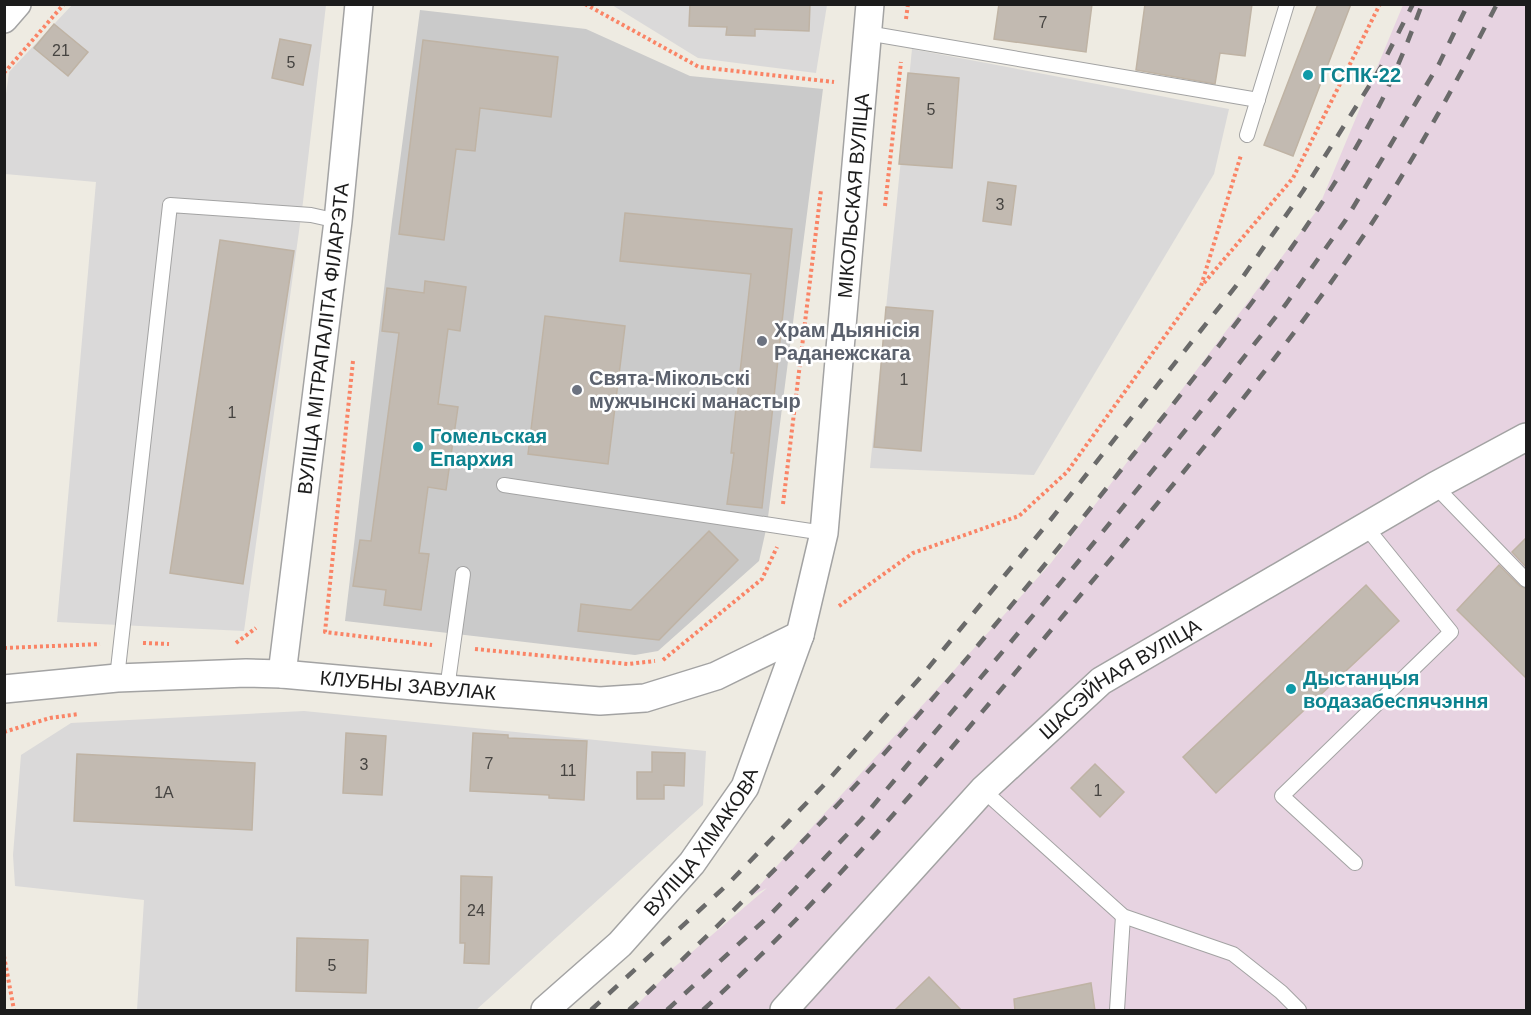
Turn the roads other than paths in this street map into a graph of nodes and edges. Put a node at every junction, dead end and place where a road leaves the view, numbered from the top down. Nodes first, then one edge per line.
1 (17, 4) edge
2 (359, 4) edge
3 (870, 4) edge
4 (1287, 4) edge
5 (4, 19) edge
6 (867, 33) junction
7 (1258, 100) junction
8 (1247, 135) road end
9 (338, 221) junction
10 (1527, 437) edge
11 (504, 485) dead end
12 (1436, 486) junction
13 (1366, 527) junction
14 (824, 533) junction
15 (463, 574) dead end
16 (1527, 580) edge
17 (800, 635) junction
18 (282, 674) junction
19 (117, 678) junction
20 (4, 689) edge
21 (447, 689) junction
22 (983, 790) junction
23 (1355, 863) dead end
24 (1123, 916) junction
25 (545, 1011) edge
26 (784, 1011) edge
27 (1117, 1011) edge
28 (1299, 1011) edge

1 - 5 street
2 - 9 street, ВУЛІЦА МІТРАПАЛІТА ФІЛАРЭТА
3 - 6 street, МІКОЛЬСКАЯ ВУЛІЦА
4 - 7 lane
6 - 7 lane
6 - 14 street, МІКОЛЬСКАЯ ВУЛІЦА
7 - 8 lane
9 - 18 street, ВУЛІЦА МІТРАПАЛІТА ФІЛАРЭТА
9 - 19 lane
10 - 12 street, ШАСЭЙНАЯ ВУЛІЦА
11 - 14 lane
12 - 13 street, ШАСЭЙНАЯ ВУЛІЦА
12 - 16 lane
13 - 22 street, ШАСЭЙНАЯ ВУЛІЦА
13 - 23 lane
14 - 17 street, МІКОЛЬСКАЯ ВУЛІЦА
15 - 21 lane
17 - 21 street, КЛУБНЫ ЗАВУЛАК
17 - 25 street, ВУЛІЦА ХІМАКОВА
18 - 19 street, КЛУБНЫ ЗАВУЛАК
18 - 21 street, КЛУБНЫ ЗАВУЛАК
19 - 20 street, КЛУБНЫ ЗАВУЛАК
22 - 24 lane
22 - 26 street, ШАСЭЙНАЯ ВУЛІЦА
24 - 27 lane
24 - 28 lane

